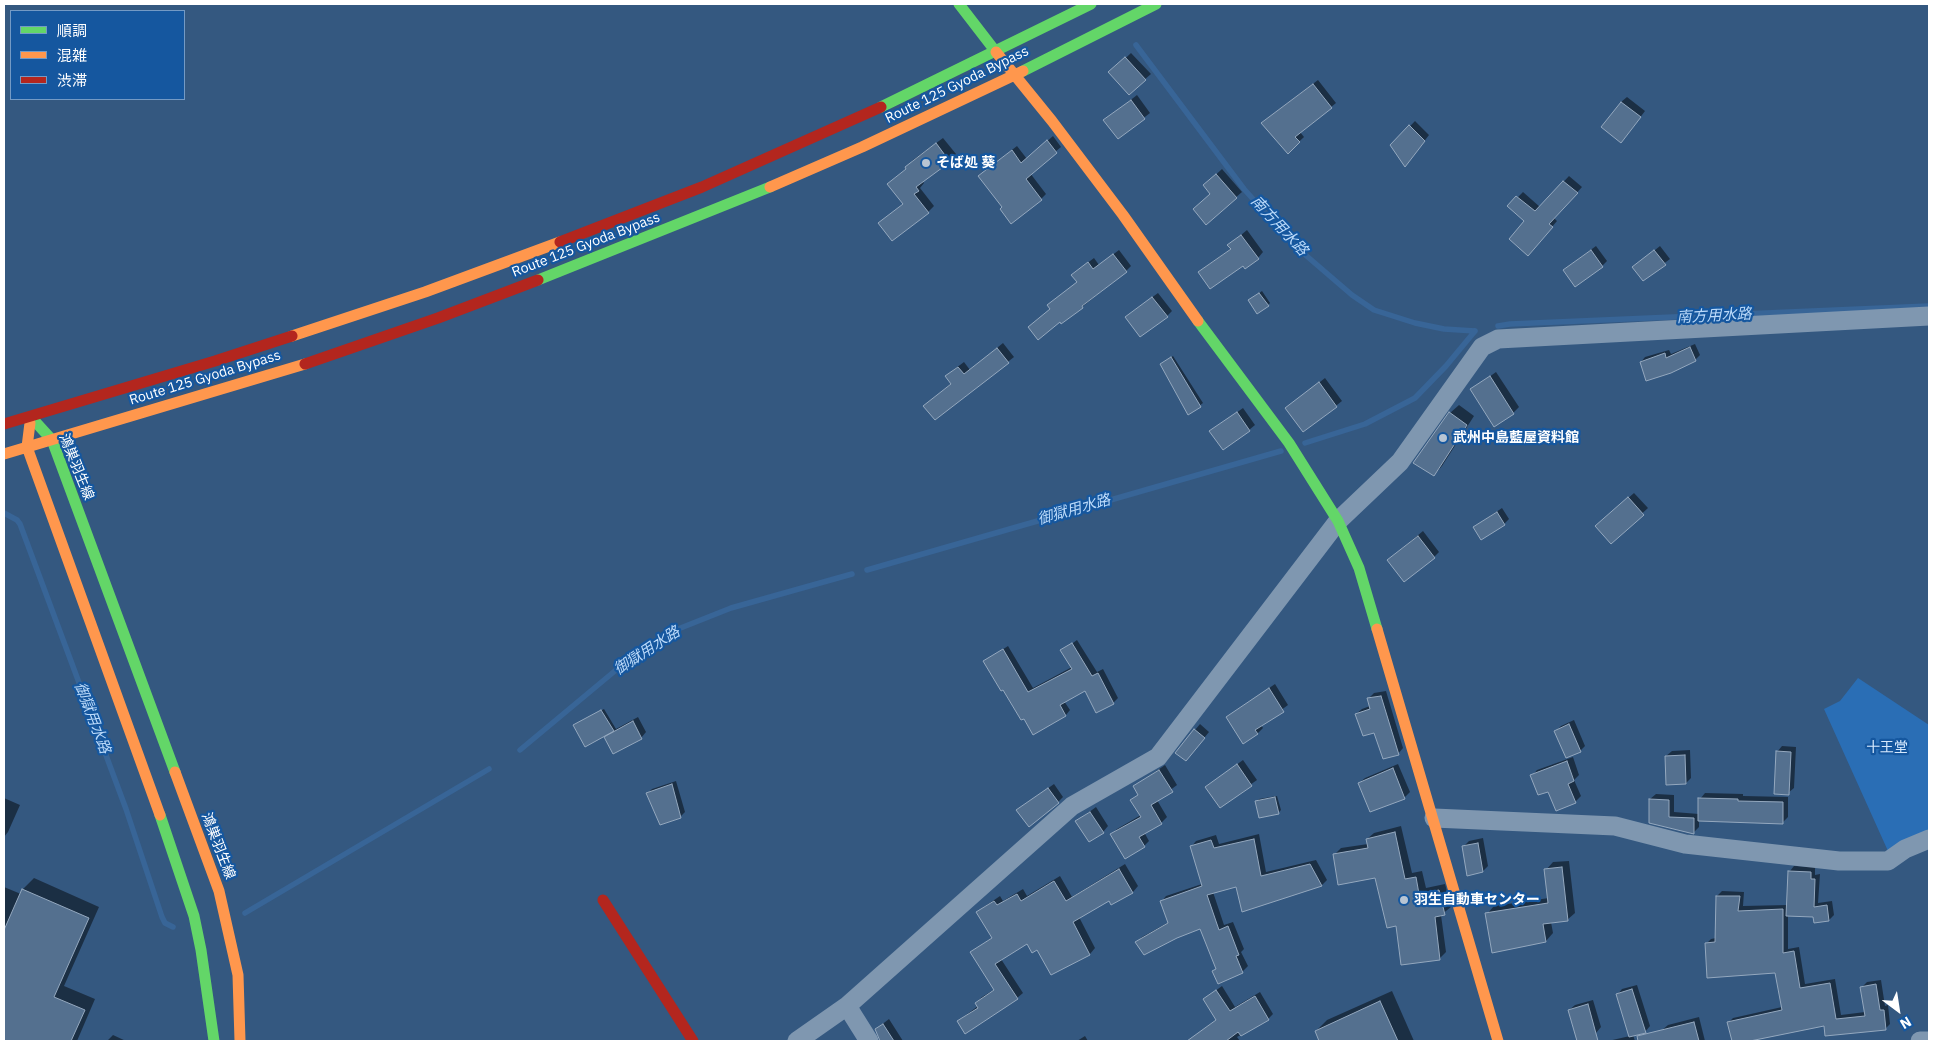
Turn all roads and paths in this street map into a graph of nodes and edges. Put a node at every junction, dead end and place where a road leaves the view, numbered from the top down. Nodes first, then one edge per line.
1 (958, 4) edge
2 (1091, 4) edge
3 (1156, 4) edge
4 (996, 52) junction
5 (1015, 75) junction
6 (1929, 316) edge
7 (31, 417) junction
8 (4, 424) edge
9 (52, 440) junction
10 (28, 447) junction
11 (4, 454) edge
12 (1338, 521) junction
13 (1434, 818) junction
14 (1929, 839) edge
15 (603, 900) dead end
16 (847, 1006) junction
17 (214, 1041) edge
18 (240, 1041) edge
19 (693, 1041) edge
20 (797, 1041) edge
21 (869, 1041) edge
22 (1498, 1041) edge
23 (1920, 1041) edge
24 (1929, 1041) edge

1 - 4 main road
2 - 4 main road, Route 125 Gyoda Bypass
3 - 5 main road, Route 125 Gyoda Bypass
4 - 5 main road
4 - 7 main road, Route 125 Gyoda Bypass
5 - 9 main road, Route 125 Gyoda Bypass
5 - 12 main road
6 - 12 street
7 - 8 main road, Route 125 Gyoda Bypass
7 - 9 main road, 鴻巣羽生線
7 - 10 main road
9 - 10 main road, Route 125 Gyoda Bypass
9 - 18 main road, 鴻巣羽生線
10 - 11 main road, Route 125 Gyoda Bypass
10 - 17 main road
12 - 13 main road
12 - 16 street
13 - 14 street
13 - 22 main road
15 - 19 main road
16 - 20 street
16 - 21 street
23 - 24 street

